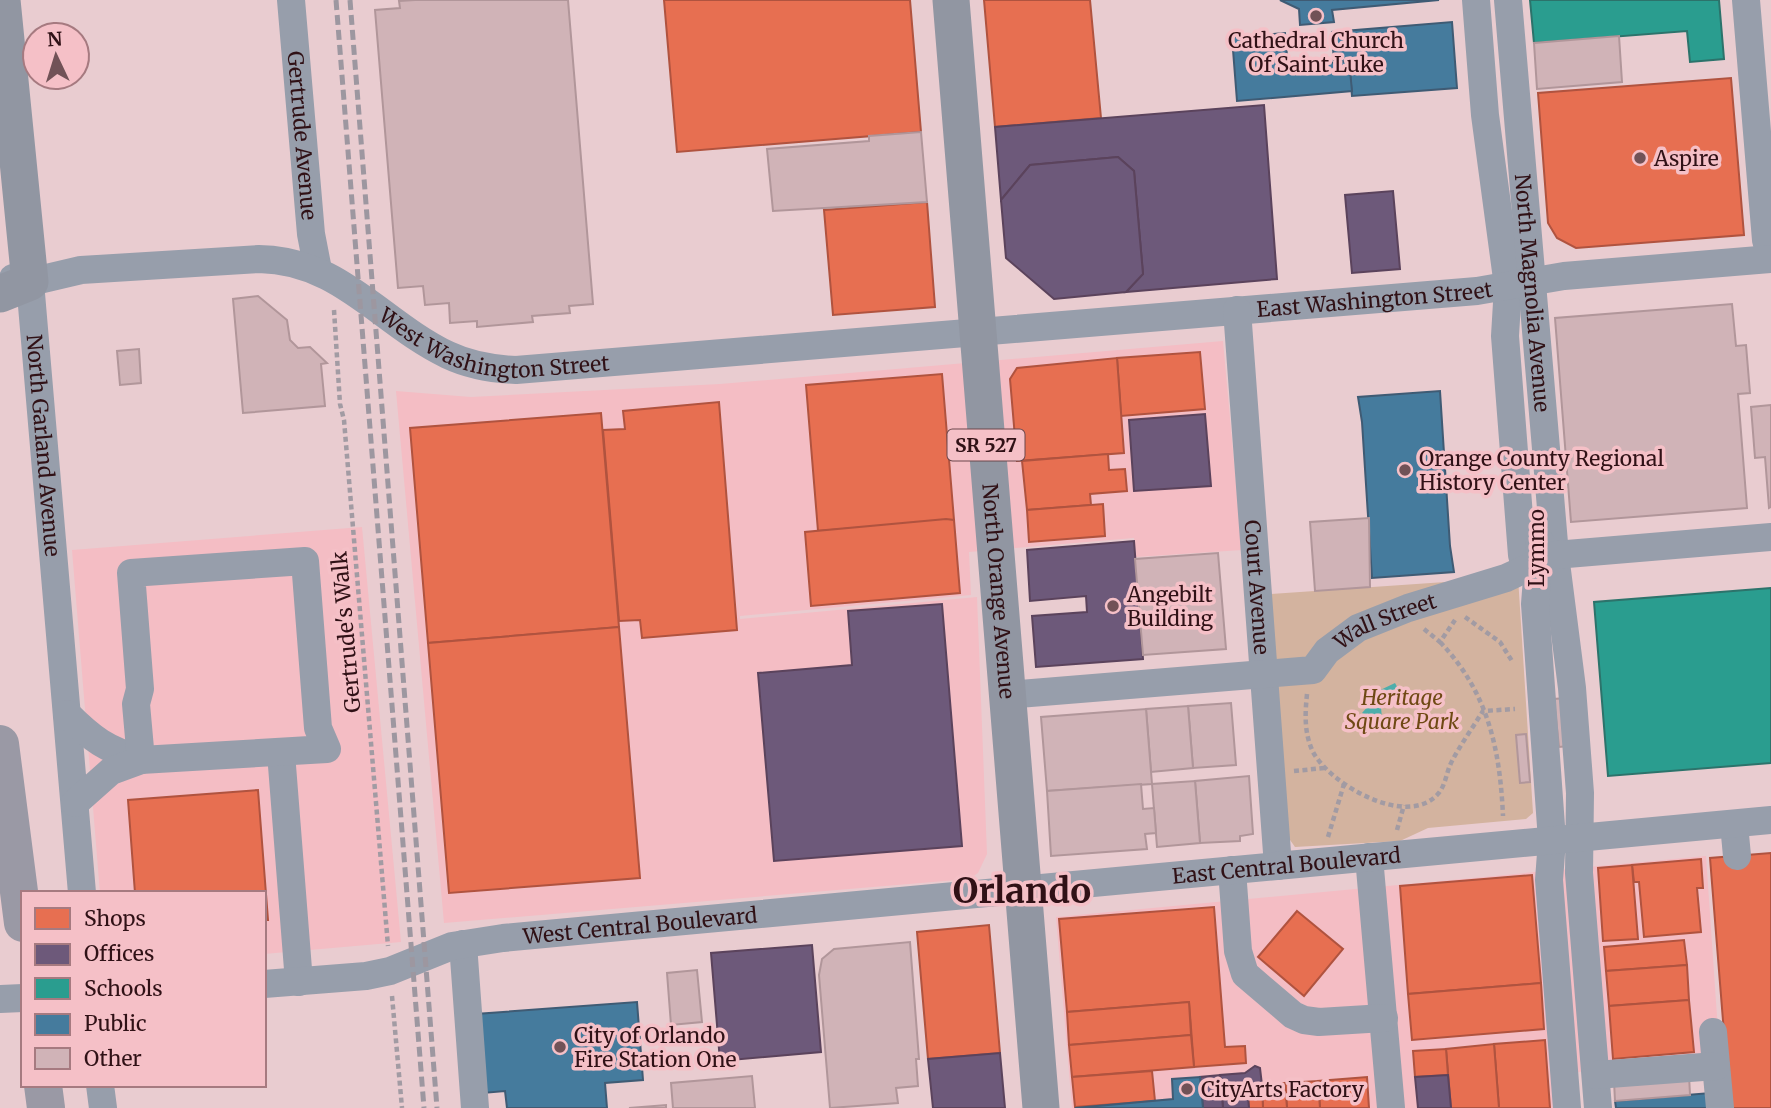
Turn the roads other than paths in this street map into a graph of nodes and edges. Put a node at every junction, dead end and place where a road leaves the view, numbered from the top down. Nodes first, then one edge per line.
1 (2, 0) edge
2 (291, 0) edge
3 (951, 0) edge
4 (1476, 0) edge
5 (1494, 0) edge
6 (1508, 0) edge
7 (1746, 0) edge
8 (1499, 205) junction
9 (1768, 220) edge
10 (1771, 259) edge
11 (318, 270) junction
12 (10, 284) edge
13 (1520, 284) junction
14 (1237, 310) junction
15 (976, 332) junction
16 (1771, 537) edge
17 (1540, 562) junction
18 (1265, 674) junction
19 (1007, 695) junction
20 (67, 714) junction
21 (0, 744) edge
22 (281, 753) junction
23 (141, 760) junction
24 (75, 803) junction
25 (1771, 820) edge
26 (1734, 824) junction
27 (1580, 838) junction
28 (1552, 840) junction
29 (1737, 856) dead end
30 (1369, 858) junction
31 (1278, 866) junction
32 (1232, 870) junction
33 (1021, 890) junction
34 (82, 891) edge
35 (21, 907) edge
36 (463, 944) junction
37 (299, 982) junction
38 (266, 984) edge
39 (21, 998) edge
40 (0, 999) edge
41 (21, 1015) edge
42 (0, 1017) edge
43 (1384, 1018) junction
44 (1713, 1032) dead end
45 (1716, 1066) junction
46 (1596, 1075) junction
47 (43, 1087) edge
48 (100, 1087) edge
49 (46, 1108) edge
50 (103, 1108) edge
51 (475, 1108) edge
52 (1041, 1108) edge
53 (1391, 1108) edge
54 (1567, 1108) edge
55 (1585, 1108) edge
56 (1598, 1108) edge
57 (1720, 1108) edge

1 - 12 main road, North Garland Avenue
2 - 11 street, Gertrude Avenue
3 - 15 main road, North Orange Avenue / SR 527
4 - 8 street, Lymmo
5 - 8 street, Lymmo
6 - 13 street, North Magnolia Avenue
7 - 9 street
8 - 13 street, Lymmo
9 - 10 street
10 - 13 street, East Washington Street
11 - 12 street, West Washington Street
11 - 15 street, West Washington Street
12 - 20 street, North Garland Avenue
13 - 14 street, East Washington Street
13 - 17 street, Lymmo
14 - 15 street, East Washington Street
14 - 18 street, Court Avenue
15 - 19 main road, North Orange Avenue / SR 527
16 - 17 street, Wall Street
17 - 18 street, Wall Street
17 - 27 street
17 - 28 street, Lymmo
18 - 19 street, Wall Street
18 - 31 street, Court Avenue
19 - 33 main road, North Orange Avenue / SR 527
20 - 23 street
20 - 24 street, North Garland Avenue
21 - 35 highway
22 - 23 street
22 - 23 street
22 - 37 street
23 - 24 street
24 - 34 street, North Garland Avenue
25 - 26 street
26 - 27 street
26 - 29 street
27 - 28 street, East Central Boulevard
27 - 46 street
28 - 30 street, East Central Boulevard
28 - 54 street, Lymmo
28 - 55 street, Lymmo
30 - 31 street, East Central Boulevard
30 - 43 street
31 - 32 street, East Central Boulevard
32 - 33 street, East Central Boulevard
32 - 43 street
33 - 36 street, West Central Boulevard
33 - 52 main road, SR 527
36 - 37 street, West Central Boulevard
36 - 51 street
37 - 38 street, West Central Boulevard
39 - 40 street
41 - 42 street
43 - 53 street
44 - 45 street
45 - 46 street
45 - 57 street
46 - 56 street
47 - 49 highway
48 - 50 street

